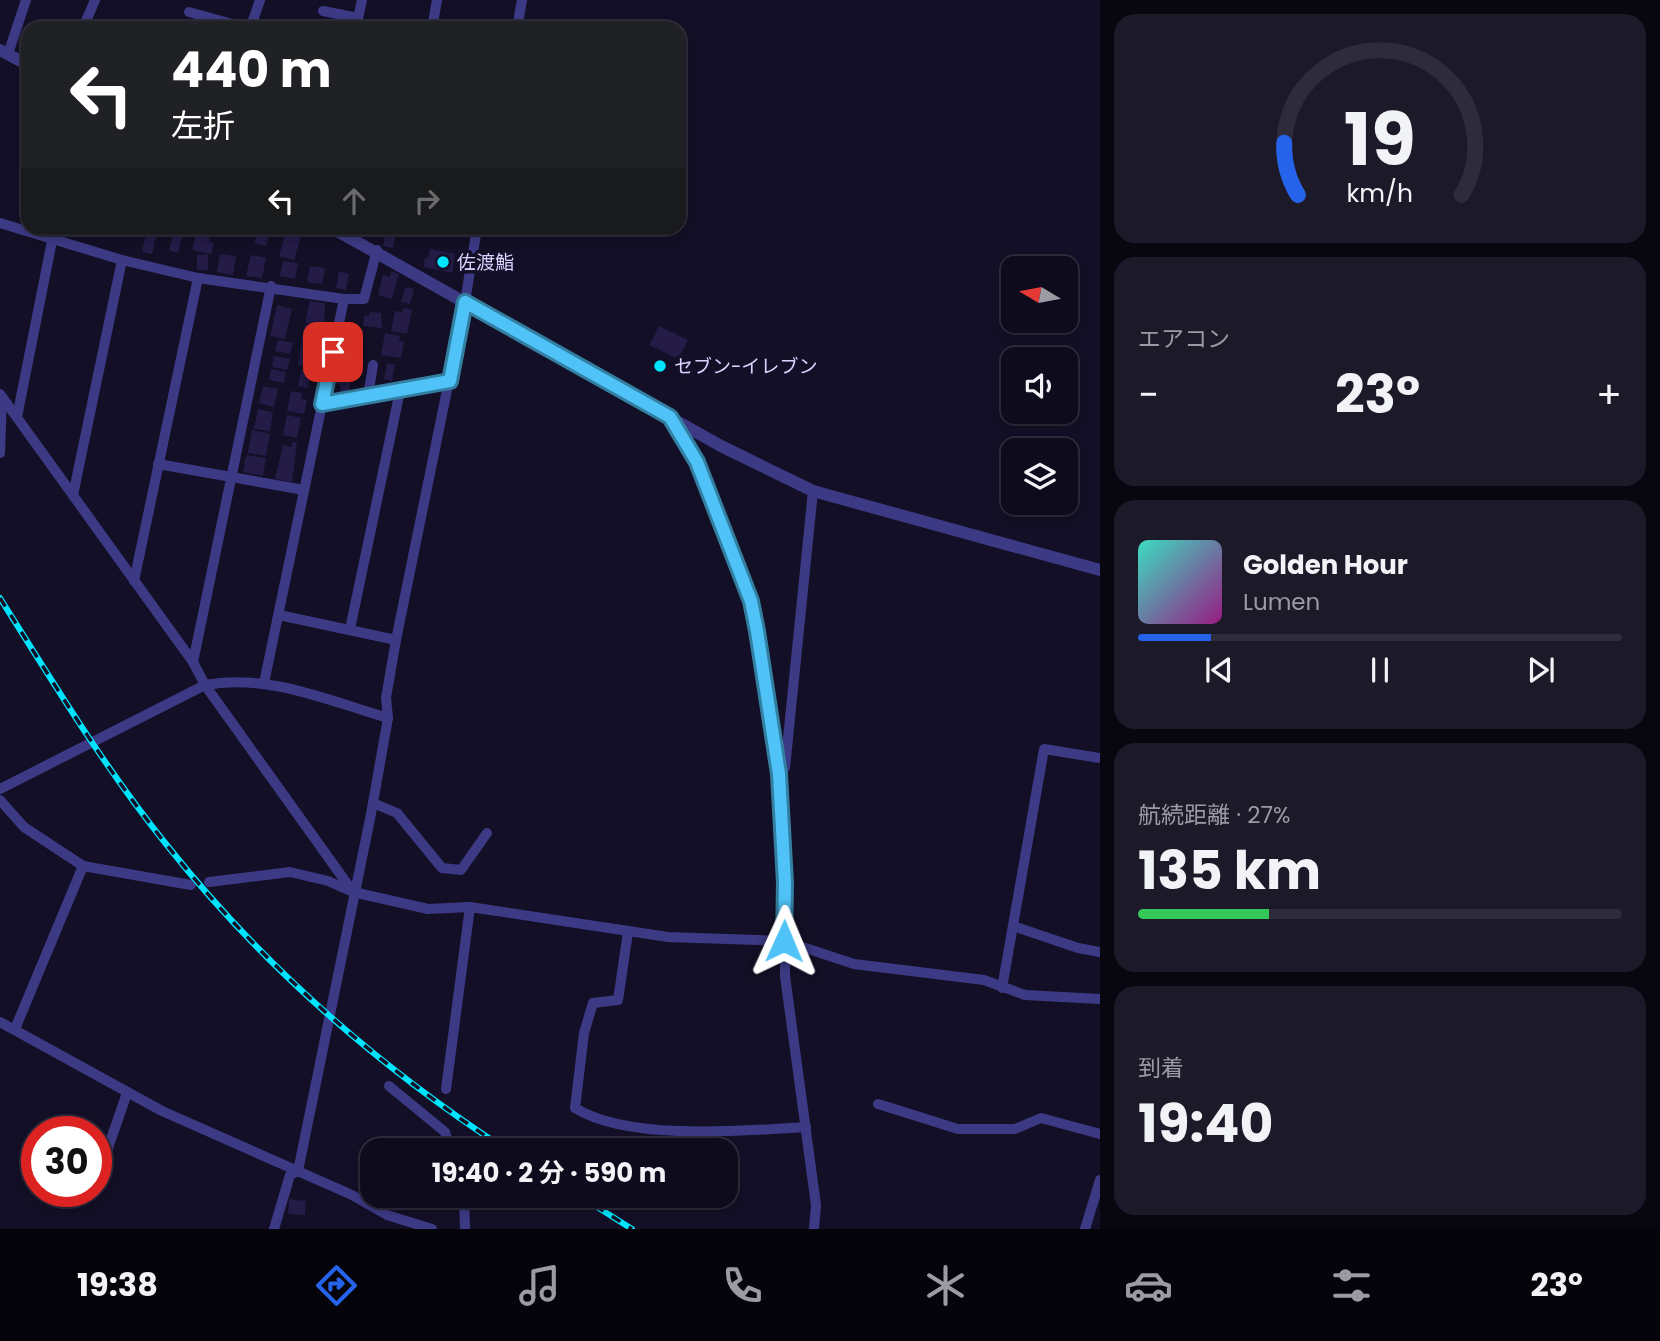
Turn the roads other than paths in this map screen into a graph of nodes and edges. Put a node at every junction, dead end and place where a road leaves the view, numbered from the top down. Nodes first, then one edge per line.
1 (26, 0) edge
2 (95, 0) edge
3 (260, 0) edge
4 (362, 0) edge
5 (437, 0) edge
6 (522, 0) edge
7 (323, 11) dead end
8 (189, 12) dead end
9 (86, 21) edge
10 (221, 21) edge
11 (253, 21) edge
12 (351, 21) edge
13 (357, 21) edge
14 (433, 21) edge
15 (518, 21) edge
16 (4, 52) edge
17 (21, 61) edge
18 (0, 223) edge
19 (21, 230) edge
20 (35, 235) edge
21 (346, 235) edge
22 (476, 235) edge
23 (52, 241) junction
24 (377, 250) junction
25 (122, 260) junction
26 (198, 278) junction
27 (271, 286) junction
28 (344, 299) junction
29 (465, 302) junction
30 (373, 365) dead end
31 (450, 381) junction
32 (400, 391) junction
33 (1, 396) edge
34 (368, 396) junction
35 (322, 404) junction
36 (17, 417) junction
37 (670, 417) junction
38 (0, 453) edge
39 (158, 464) junction
40 (233, 475) junction
41 (304, 489) junction
42 (813, 491) junction
43 (73, 495) junction
44 (1100, 570) edge
45 (134, 581) junction
46 (279, 615) junction
47 (350, 629) junction
48 (396, 640) junction
49 (194, 662) junction
50 (264, 683) junction
51 (205, 685) junction
52 (388, 718) junction
53 (1100, 758) edge
54 (779, 774) junction
55 (0, 789) edge
56 (0, 800) edge
57 (373, 803) junction
58 (487, 833) dead end
59 (83, 866) junction
60 (209, 882) dead end
61 (191, 885) dead end
62 (353, 892) junction
63 (470, 907) junction
64 (1013, 926) junction
65 (628, 932) junction
66 (784, 941) junction
67 (1100, 951) edge
68 (1002, 988) junction
69 (1100, 999) edge
70 (0, 1022) edge
71 (15, 1029) junction
72 (389, 1086) dead end
73 (446, 1089) dead end
74 (127, 1093) junction
75 (878, 1104) dead end
76 (806, 1128) junction
77 (1100, 1134) edge
78 (112, 1136) edge
79 (447, 1138) edge
80 (298, 1171) junction
81 (1100, 1180) edge
82 (464, 1208) edge
83 (274, 1229) edge
84 (432, 1229) edge
85 (465, 1229) edge
86 (814, 1229) edge
87 (1085, 1229) edge

1 - 16 street
2 - 9 street
3 - 11 street
4 - 13 street
5 - 14 street
6 - 15 street
7 - 12 street
8 - 10 street
16 - 17 street
18 - 19 street
20 - 23 street
21 - 24 street
22 - 29 street
23 - 25 street
23 - 36 street
24 - 28 street
24 - 29 street
25 - 26 street
25 - 43 street
26 - 27 street
26 - 39 street
27 - 28 street
27 - 40 street
28 - 35 street
29 - 31 street
29 - 37 street
30 - 34 street
31 - 32 street
31 - 48 street
32 - 34 street
32 - 47 street
33 - 36 street
33 - 38 street
34 - 35 street
35 - 41 street
36 - 43 street
37 - 42 street
37 - 54 street
39 - 40 street
39 - 45 street
40 - 41 street
40 - 49 street
41 - 46 street
42 - 44 street
42 - 54 street
43 - 45 street
45 - 49 street
46 - 47 street
46 - 50 street
47 - 48 street
48 - 52 street
49 - 51 street
50 - 51 street
50 - 52 street
51 - 55 street
51 - 62 street
52 - 57 street
53 - 64 street
54 - 66 street
56 - 59 street
57 - 58 street
57 - 62 street
59 - 61 street
59 - 71 street
60 - 62 street
62 - 63 street
62 - 80 street
63 - 65 street
63 - 73 street
64 - 67 street
64 - 68 street
65 - 66 street
65 - 76 street
66 - 68 street
66 - 76 street
68 - 69 street
70 - 71 street
71 - 74 street
72 - 79 street
74 - 78 street
74 - 80 street
75 - 77 street
76 - 86 street
80 - 83 street
80 - 84 street
81 - 87 street
82 - 85 street

